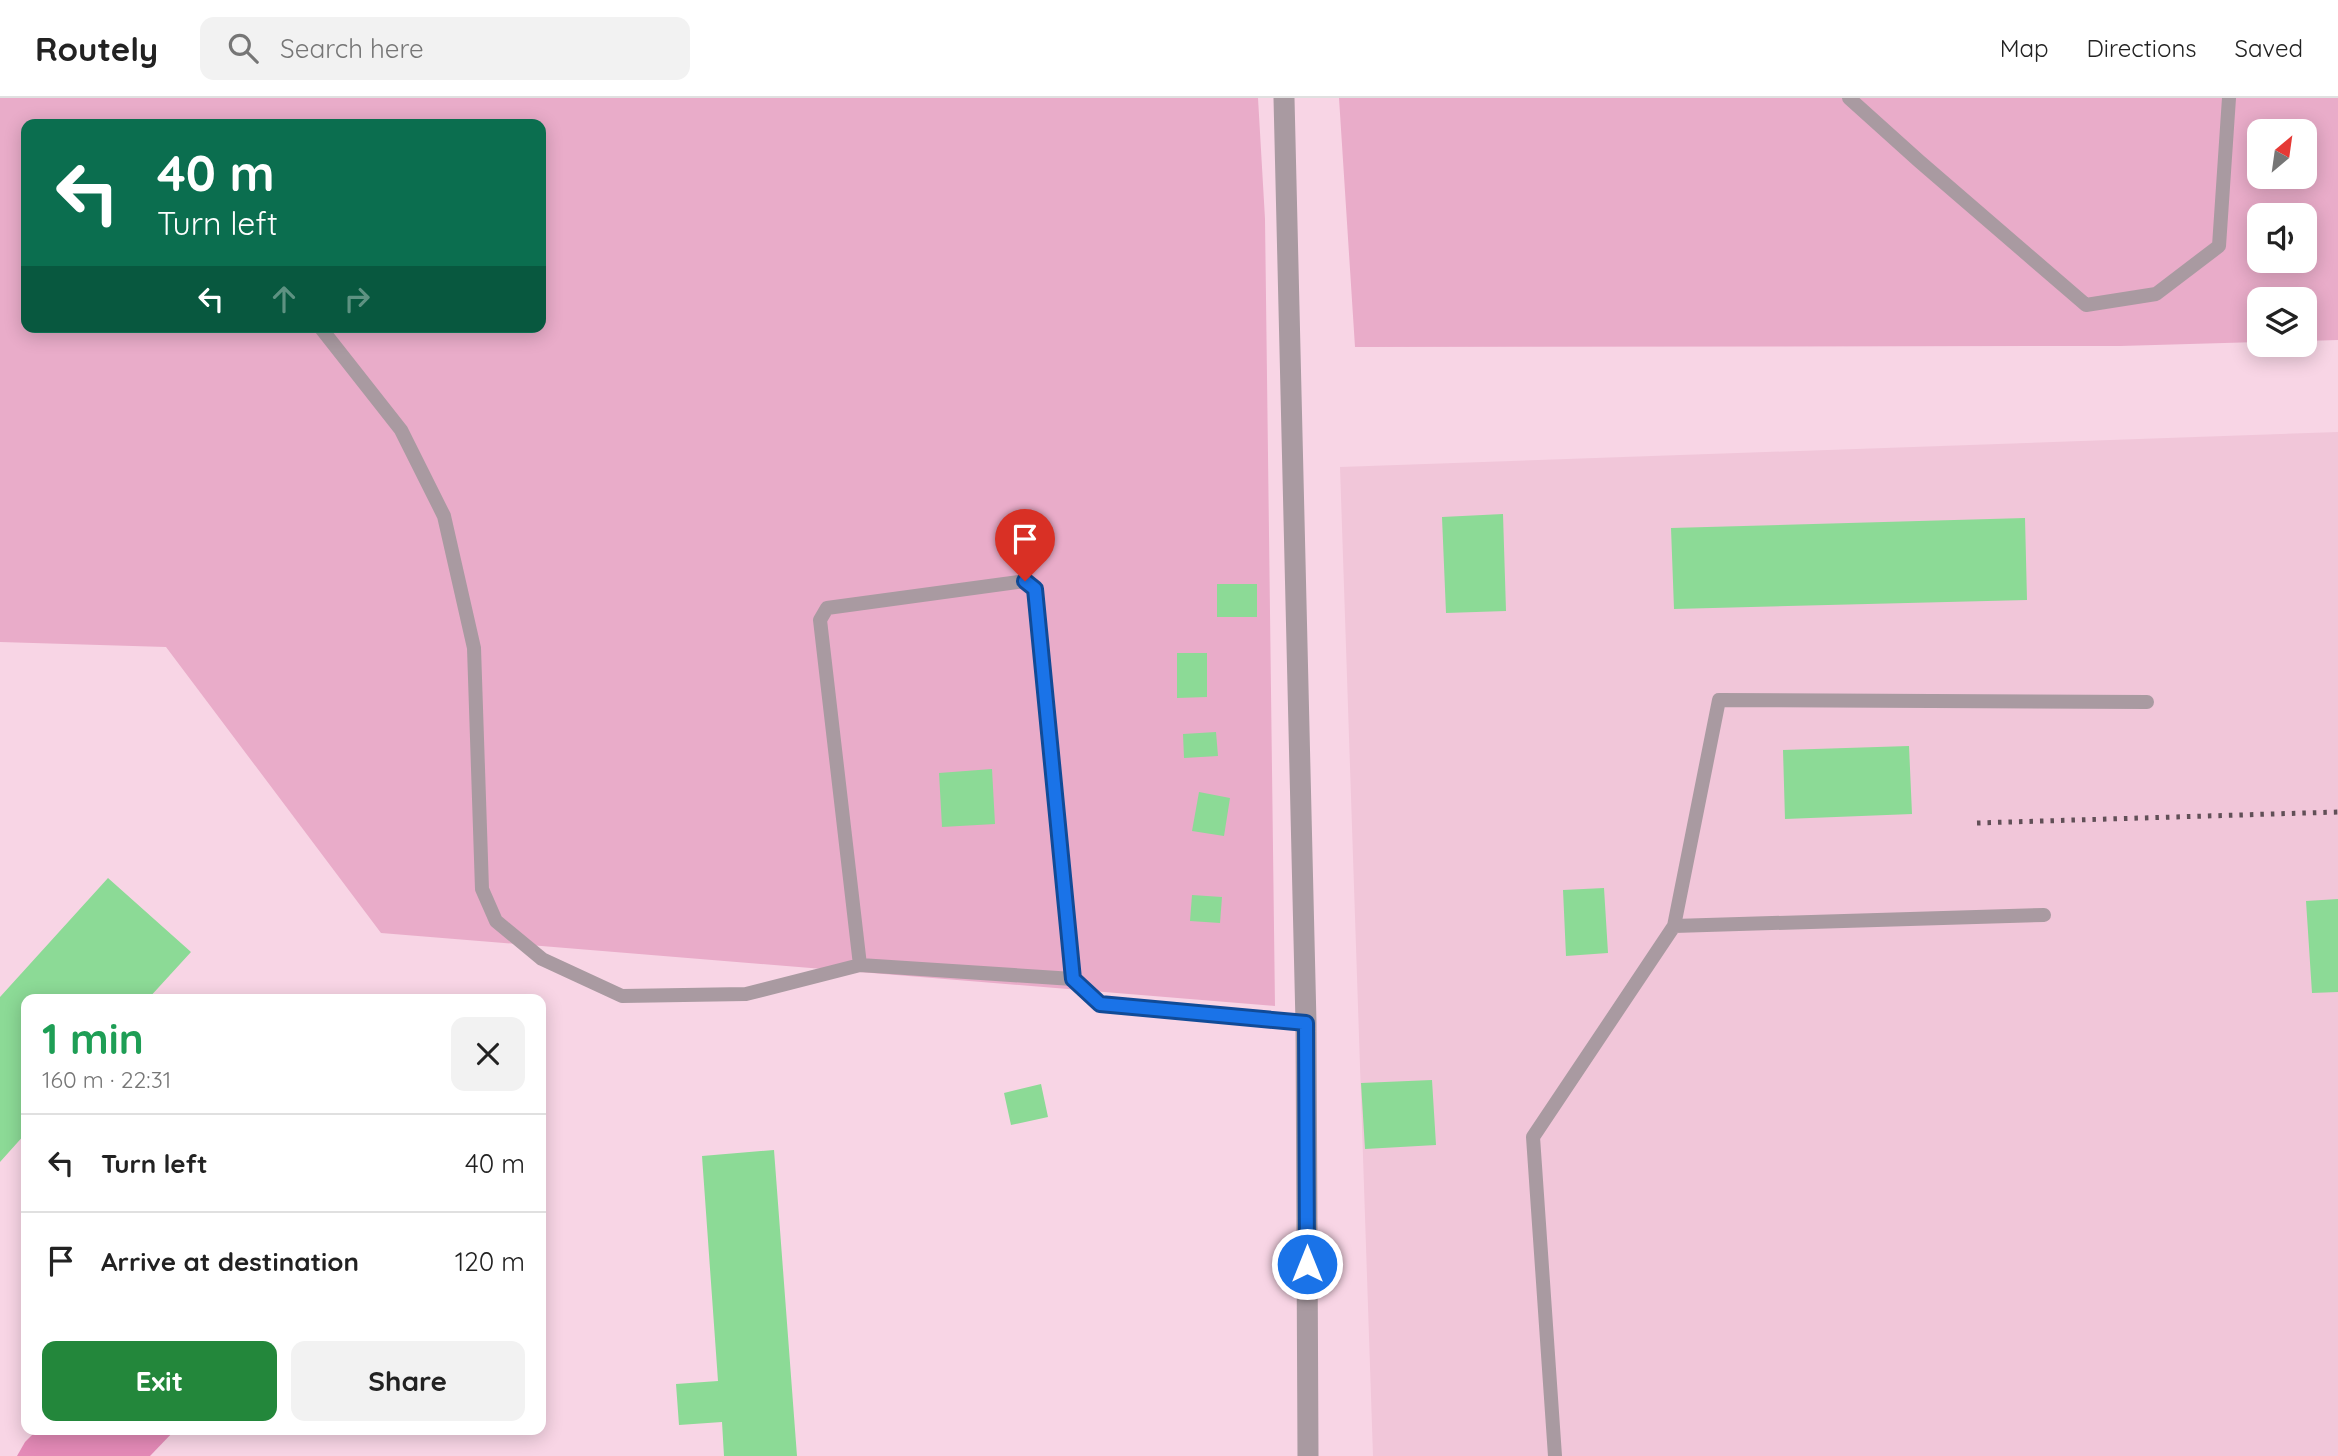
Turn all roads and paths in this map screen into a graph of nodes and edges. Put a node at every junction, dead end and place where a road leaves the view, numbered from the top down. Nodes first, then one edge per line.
1 (1284, 98) edge
2 (1849, 98) edge
3 (2229, 98) edge
4 (325, 333) edge
5 (2147, 702) dead end
6 (2044, 915) dead end
7 (1674, 926) junction
8 (860, 965) junction
9 (1073, 979) junction
10 (1306, 1023) junction
11 (1308, 1456) edge
12 (1555, 1456) edge

1 - 10 street
2 - 3 lane
4 - 8 lane
5 - 7 lane
6 - 7 lane
7 - 12 lane
8 - 9 lane
8 - 9 lane
9 - 10 lane
10 - 11 street

